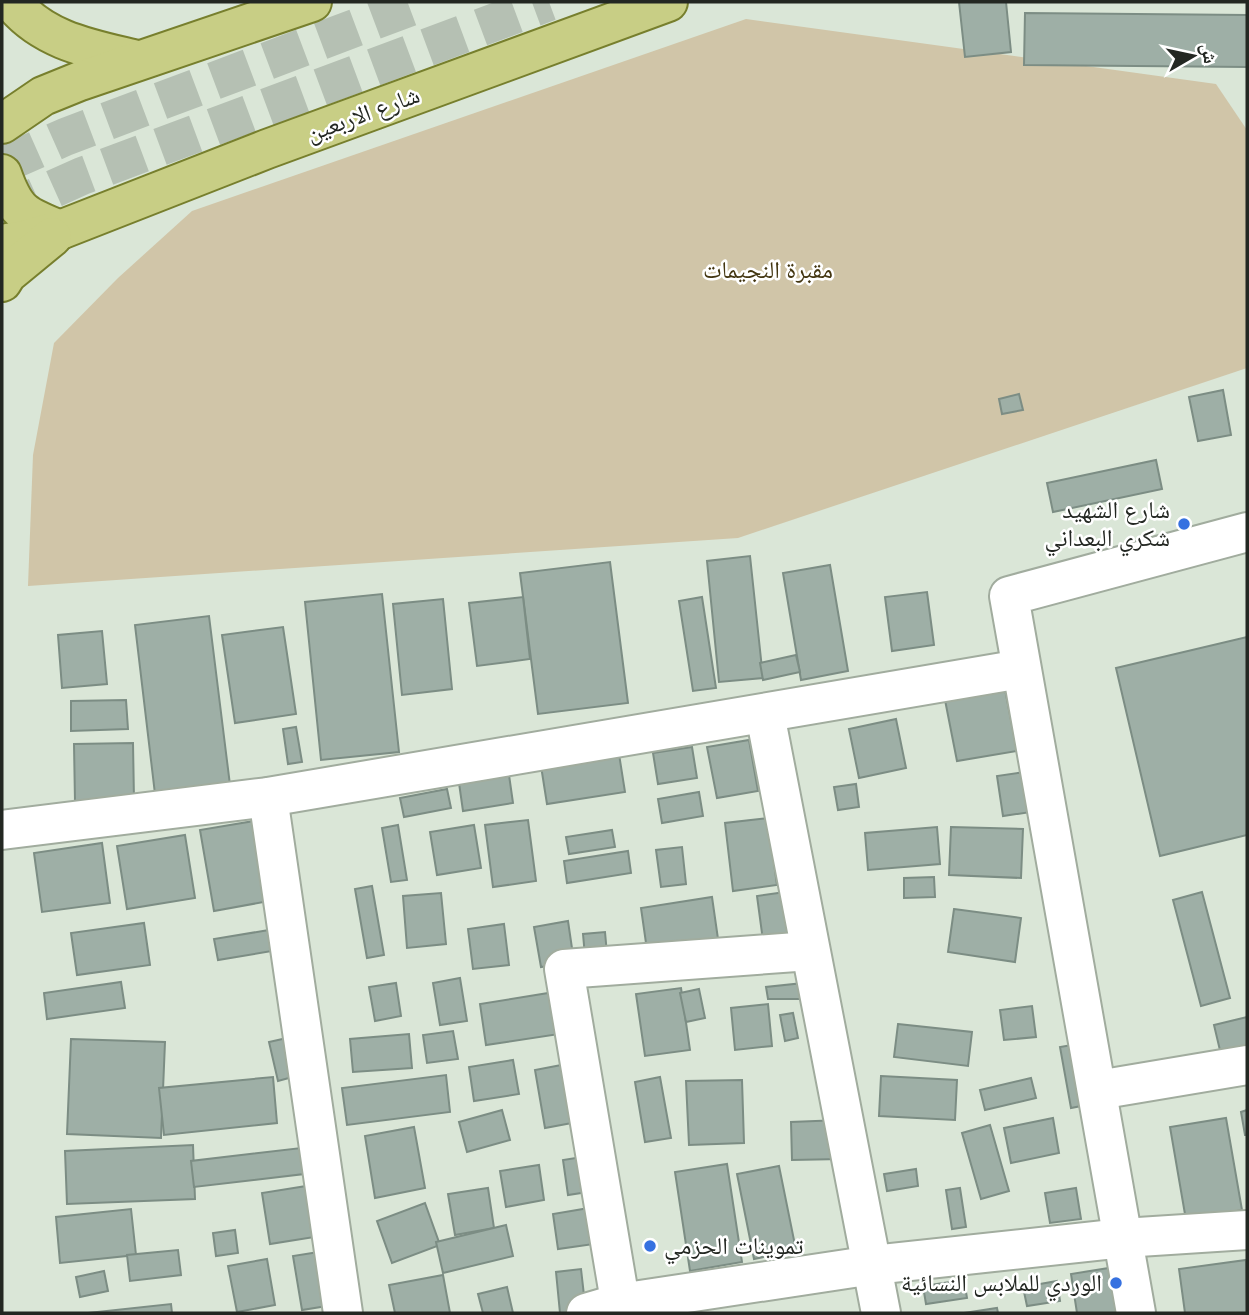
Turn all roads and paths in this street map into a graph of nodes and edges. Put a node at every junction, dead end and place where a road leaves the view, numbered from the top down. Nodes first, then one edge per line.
1 (12, 2) edge
2 (312, 2) edge
3 (668, 2) edge
4 (137, 60) junction
5 (4, 132) edge
6 (2, 174) edge
7 (60, 230) junction
8 (2, 244) edge
9 (2, 282) edge
10 (1247, 532) edge
11 (1021, 669) junction
12 (765, 714) junction
13 (268, 797) junction
14 (2, 830) edge
15 (810, 951) junction
16 (1247, 1065) edge
17 (1097, 1090) junction
18 (1247, 1230) edge
19 (1123, 1238) junction
20 (873, 1265) junction
21 (609, 1310) edge
22 (343, 1313) edge
23 (881, 1313) edge
24 (1136, 1313) edge

1 - 4 main road
2 - 4 main road
3 - 7 main road, شارع الاربعين
4 - 5 main road
6 - 7 main road
7 - 8 main road
7 - 9 main road
10 - 11 street
11 - 12 street
11 - 17 street
12 - 13 street
12 - 15 street
13 - 14 street
13 - 22 street
15 - 20 street
15 - 21 street
16 - 17 street
17 - 19 street
18 - 19 street
19 - 20 street
19 - 24 street
20 - 21 street
20 - 23 street

